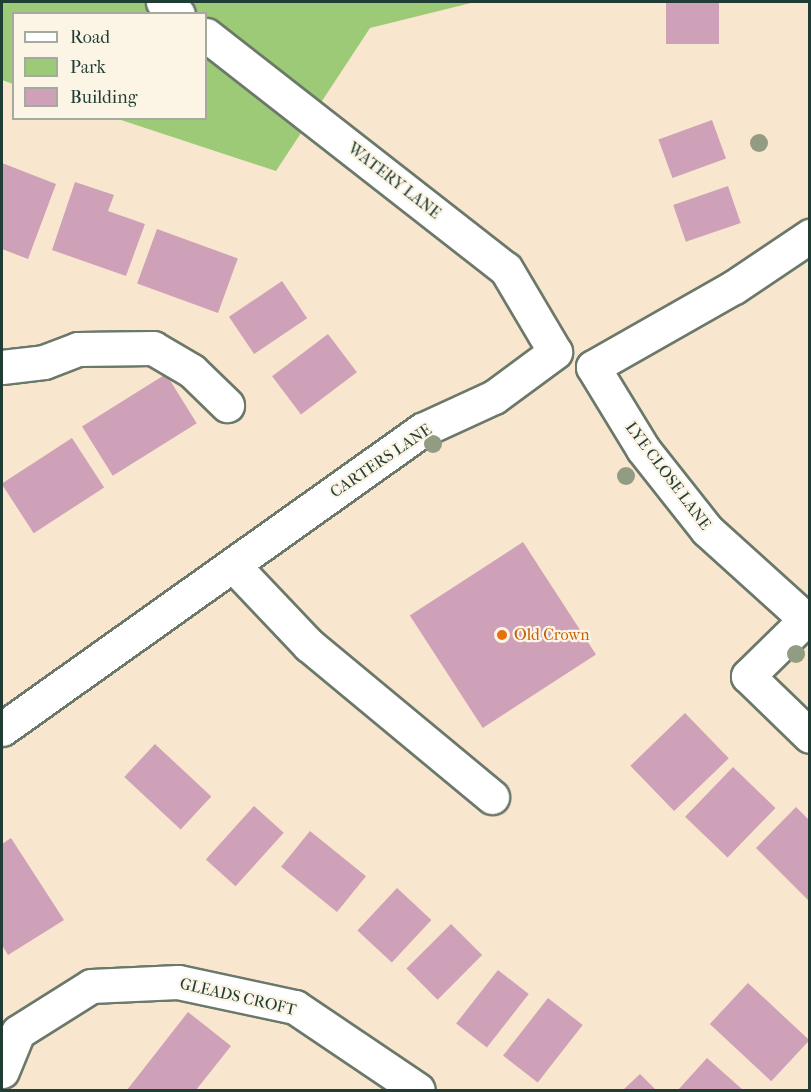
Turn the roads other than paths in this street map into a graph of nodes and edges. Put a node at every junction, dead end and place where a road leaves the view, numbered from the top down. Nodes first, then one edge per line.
1 (163, 2) edge
2 (176, 12) edge
3 (207, 35) edge
4 (810, 236) edge
5 (555, 352) junction
6 (2, 367) edge
7 (593, 367) junction
8 (227, 405) dead end
9 (234, 566) junction
10 (807, 622) edge
11 (2, 729) edge
12 (810, 736) edge
13 (492, 797) dead end
14 (2, 1071) edge
15 (418, 1090) edge

1 - 2 street
3 - 5 street, WATERY LANE
4 - 7 street
5 - 7 street
5 - 9 street, CARTERS LANE
6 - 8 street
7 - 10 street, LYE CLOSE LANE
9 - 11 street, CARTERS LANE
9 - 13 street
10 - 12 street
14 - 15 street, GLEADS CROFT

